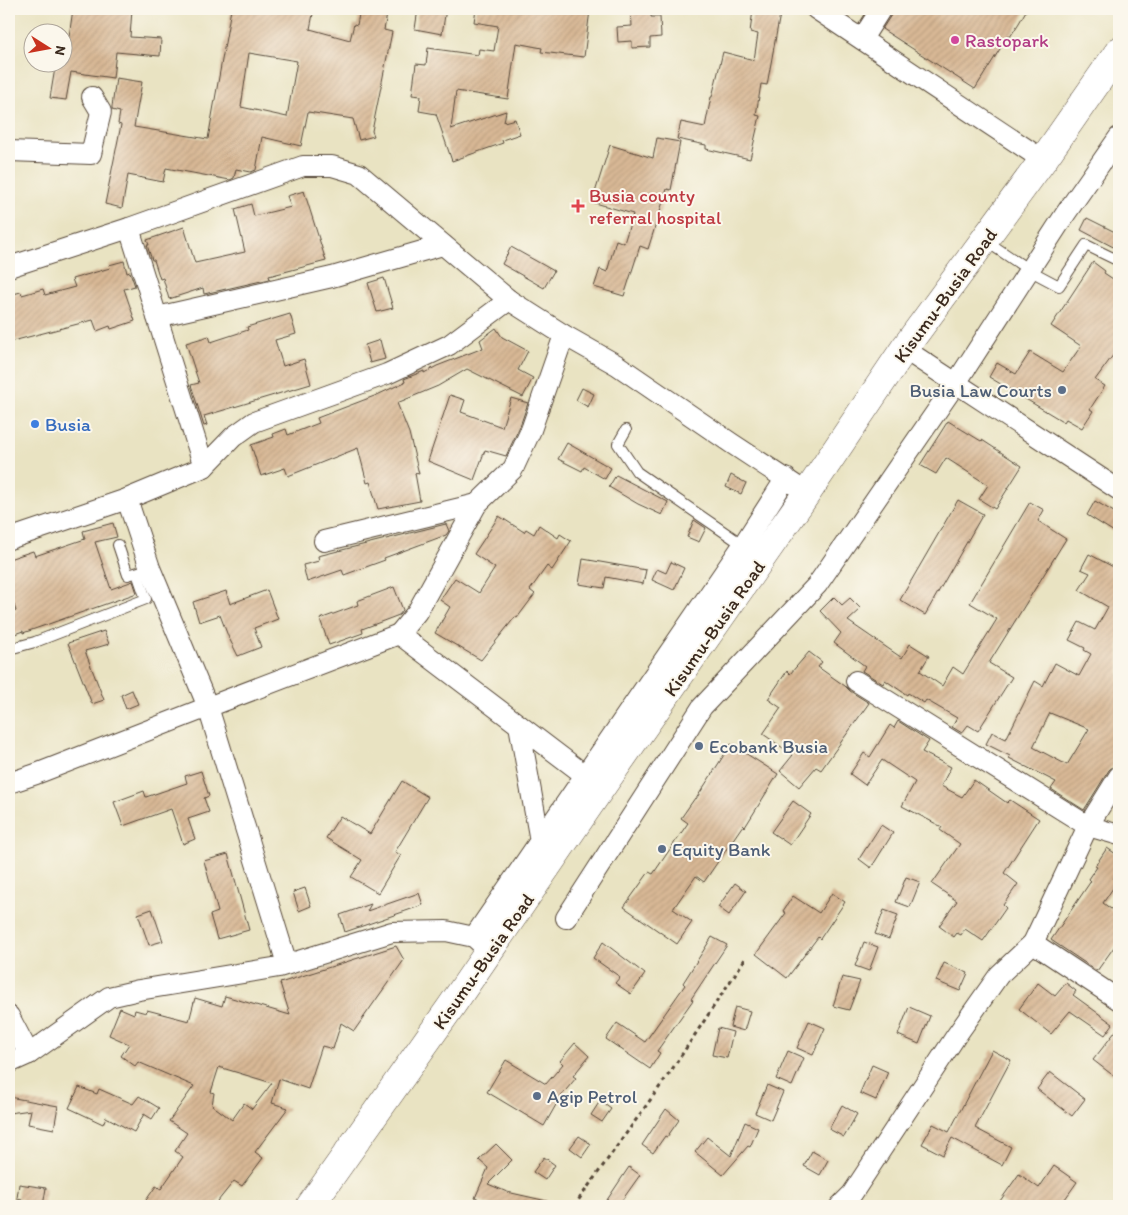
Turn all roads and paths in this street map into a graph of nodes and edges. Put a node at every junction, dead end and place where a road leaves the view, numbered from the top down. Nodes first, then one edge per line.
1 (816, 9) edge
2 (881, 9) edge
3 (862, 39) junction
4 (1119, 51) edge
5 (92, 97) dead end
6 (1119, 137) edge
7 (9, 152) edge
8 (1043, 160) junction
9 (129, 228) junction
10 (985, 240) junction
11 (442, 246) junction
12 (1119, 260) edge
13 (9, 267) edge
14 (1029, 270) junction
15 (509, 300) junction
16 (157, 317) junction
17 (564, 335) junction
18 (904, 349) junction
19 (956, 383) junction
20 (626, 430) dead end
21 (204, 467) junction
22 (797, 486) junction
23 (1119, 490) edge
24 (127, 499) junction
25 (477, 504) junction
26 (9, 539) edge
27 (324, 541) dead end
28 (744, 544) junction
29 (118, 545) dead end
30 (144, 570) junction
31 (399, 634) junction
32 (9, 649) edge
33 (856, 681) dead end
34 (208, 707) junction
35 (519, 726) junction
36 (1119, 776) edge
37 (594, 780) junction
38 (9, 782) edge
39 (1088, 826) junction
40 (1119, 835) edge
41 (540, 841) junction
42 (566, 918) dead end
43 (1033, 943) junction
44 (744, 959) dead end
45 (287, 964) junction
46 (1119, 1000) edge
47 (9, 1016) edge
48 (29, 1054) junction
49 (9, 1063) edge
50 (310, 1206) edge
51 (574, 1206) edge
52 (840, 1206) edge

1 - 3 street
2 - 3 street
3 - 8 street
4 - 8 highway, Kisumu-Busia Road
5 - 7 street
6 - 14 street
8 - 10 highway, Kisumu-Busia Road
9 - 11 street
9 - 13 street
9 - 16 street
10 - 14 lane
10 - 18 highway, Kisumu-Busia Road
11 - 15 street
11 - 16 street
12 - 14 lane
14 - 19 street
15 - 17 street
15 - 21 street
16 - 21 street
17 - 22 street
17 - 25 street
18 - 19 street
18 - 22 highway, Kisumu-Busia Road
19 - 23 street
19 - 42 street
20 - 28 lane
21 - 24 street
22 - 28 street
22 - 37 highway, Kisumu-Busia Road
24 - 26 street
24 - 30 street
25 - 27 street
25 - 31 street
28 - 37 street
29 - 30 lane
30 - 32 lane
30 - 34 street
31 - 34 street
31 - 35 street
33 - 39 street
34 - 38 street
34 - 45 street
35 - 37 street
35 - 41 street
36 - 39 street
37 - 41 street
37 - 50 highway, Kisumu-Busia Road
39 - 40 street
39 - 43 street
41 - 45 street
43 - 46 street
43 - 52 street
44 - 51 path
45 - 48 street
47 - 48 street
48 - 49 street

